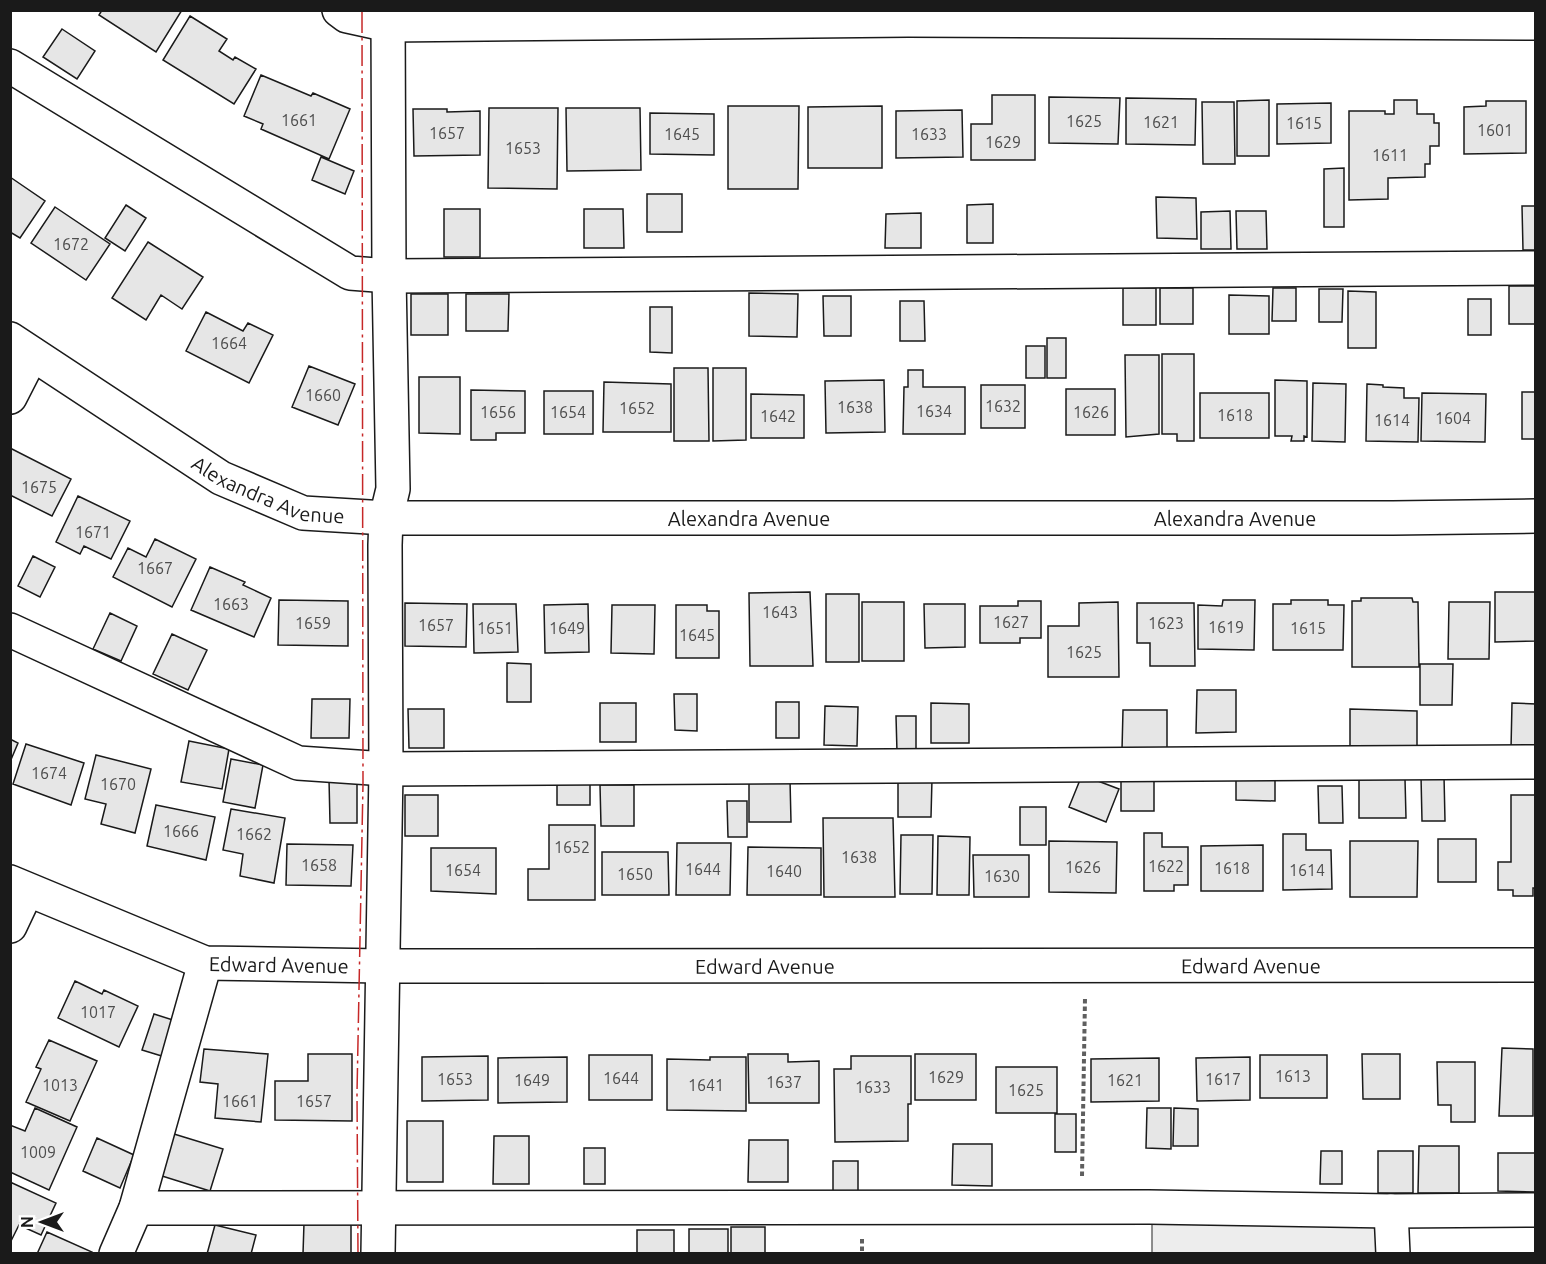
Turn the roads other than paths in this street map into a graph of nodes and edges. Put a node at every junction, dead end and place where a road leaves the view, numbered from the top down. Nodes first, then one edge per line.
1 (339, 10) edge
2 (908, 15) edge
3 (388, 18) edge
4 (1536, 23) edge
5 (10, 66) edge
6 (1536, 268) edge
7 (389, 276) junction
8 (21, 346) edge
9 (10, 397) edge
10 (1536, 516) edge
11 (386, 518) junction
12 (10, 630) edge
13 (1536, 762) edge
14 (386, 769) junction
15 (19, 886) edge
16 (10, 926) edge
17 (205, 963) junction
18 (1536, 965) edge
19 (381, 966) junction
20 (379, 1207) junction
21 (136, 1208) junction
22 (1536, 1210) edge
23 (1391, 1211) junction
24 (116, 1254) edge
25 (378, 1254) edge
26 (1393, 1254) edge

1 - 3 street
2 - 3 street
2 - 4 street
3 - 7 street
5 - 7 street
6 - 7 street
7 - 11 street
8 - 9 street
8 - 11 street, Alexandra Avenue
10 - 11 street, Alexandra Avenue
11 - 14 street
12 - 14 street
13 - 14 street
14 - 19 street
15 - 16 street
15 - 17 street, Edward Avenue
17 - 19 street, Edward Avenue
17 - 21 street
18 - 19 street, Edward Avenue
19 - 20 street
20 - 21 street
20 - 23 street
20 - 25 street
21 - 24 street
22 - 23 street
23 - 26 street

